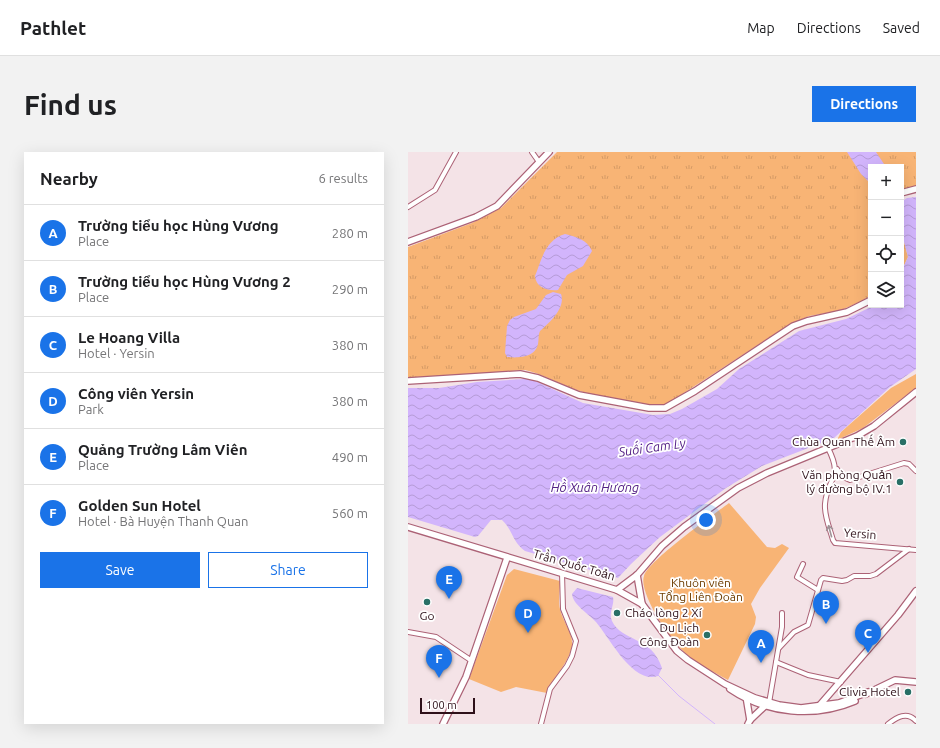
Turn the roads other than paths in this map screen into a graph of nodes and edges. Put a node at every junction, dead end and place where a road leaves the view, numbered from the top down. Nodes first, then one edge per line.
1 (456, 152) edge
2 (532, 152) edge
3 (549, 152) edge
4 (539, 162) junction
5 (916, 189) edge
6 (904, 192) edge
7 (408, 207) edge
8 (408, 242) edge
9 (868, 302) edge
10 (408, 381) edge
11 (916, 392) edge
12 (828, 448) junction
13 (836, 467) junction
14 (916, 471) edge
15 (408, 527) edge
16 (909, 549) junction
17 (916, 550) edge
18 (507, 558) junction
19 (803, 564) dead end
20 (562, 573) junction
21 (637, 575) junction
22 (617, 590) junction
23 (818, 590) junction
24 (916, 591) edge
25 (642, 604) junction
26 (782, 613) dead end
27 (408, 632) edge
28 (779, 648) junction
29 (472, 661) junction
30 (776, 662) junction
31 (842, 682) junction
32 (916, 682) edge
33 (868, 692) junction
34 (746, 697) junction
35 (767, 705) junction
36 (819, 706) junction
37 (810, 711) junction
38 (916, 721) edge
39 (749, 722) edge
40 (443, 724) edge
41 (541, 724) edge
42 (888, 724) edge

1 - 7 street
2 - 4 street
3 - 4 main road
4 - 8 main road
5 - 6 main road
9 - 10 main road
11 - 12 main road, Trần Quốc Toản
12 - 13 street
12 - 21 main road, Trần Quốc Toản
13 - 14 street
16 -> 13 street, Yersin
15 - 18 main road, Trần Quốc Toản
16 - 17 street, Yersin
16 - 23 street
18 - 20 main road, Trần Quốc Toản
18 - 29 main road
19 - 23 street
20 - 22 main road, Trần Quốc Toản
20 - 41 street
21 - 22 main road, Trần Quốc Toản
21 - 25 main road
22 - 25 main road
23 - 28 street
24 - 31 main road
25 - 34 main road
26 - 28 street
27 - 29 street
28 - 30 street
29 - 40 main road
30 - 31 street
30 - 35 street
31 - 36 main road
32 - 33 main road
33 - 36 main road
33 - 37 main road
34 - 35 main road
34 - 39 main road
35 - 36 main road
35 - 37 main road
35 - 39 main road
36 - 37 main road
38 - 42 street

